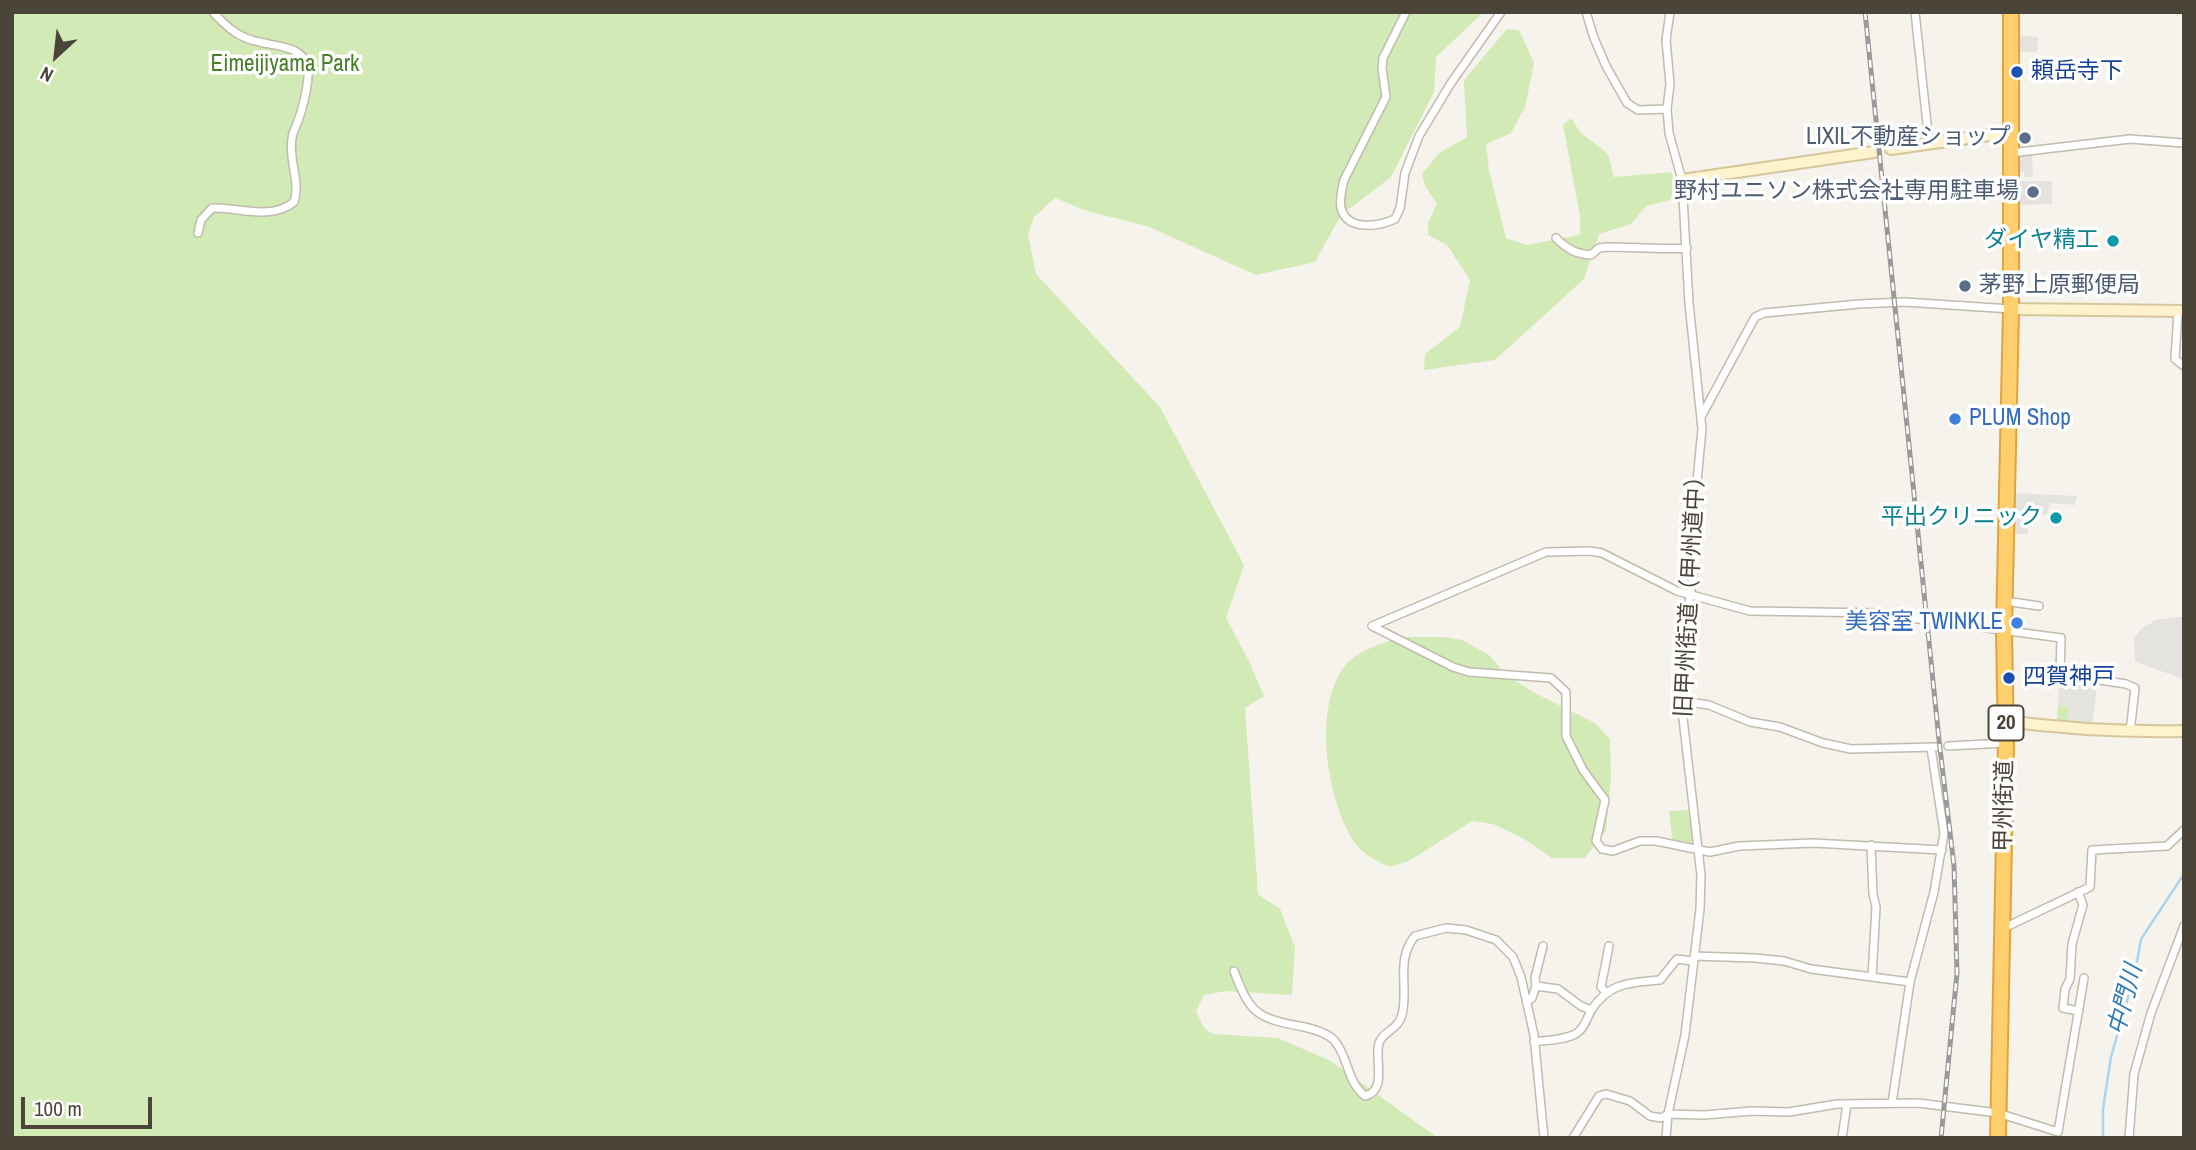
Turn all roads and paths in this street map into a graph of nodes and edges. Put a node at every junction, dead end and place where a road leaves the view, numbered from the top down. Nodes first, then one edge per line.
1 (213, 12) edge
2 (1406, 12) edge
3 (1501, 12) edge
4 (1586, 12) edge
5 (1670, 12) edge
6 (1915, 12) edge
7 (2011, 12) edge
8 (1667, 109) junction
9 (2011, 132) junction
10 (1928, 144) junction
11 (2184, 144) edge
12 (1891, 149) dead end
13 (1874, 152) dead end
14 (2011, 153) junction
15 (1682, 180) junction
16 (198, 233) dead end
17 (1556, 238) dead end
18 (1687, 248) junction
19 (2011, 309) junction
20 (2181, 311) edge
21 (2184, 366) edge
22 (1702, 416) junction
23 (1690, 596) junction
24 (2005, 601) junction
25 (2039, 607) dead end
26 (2004, 630) junction
27 (1681, 701) junction
28 (2006, 721) junction
29 (2184, 731) edge
30 (2130, 732) junction
31 (2006, 743) junction
32 (1948, 746) dead end
33 (2184, 830) edge
34 (1871, 845) junction
35 (1942, 849) junction
36 (1696, 850) junction
37 (2078, 892) junction
38 (2184, 926) edge
39 (2006, 927) dead end
40 (1543, 946) dead end
41 (1609, 946) dead end
42 (1694, 958) junction
43 (1234, 971) dead end
44 (1872, 977) junction
45 (2084, 978) dead end
46 (1910, 982) junction
47 (1536, 986) junction
48 (1607, 993) junction
49 (1528, 1001) junction
50 (1591, 1010) junction
51 (2079, 1011) junction
52 (1534, 1042) junction
53 (1892, 1103) junction
54 (1847, 1104) junction
55 (1998, 1113) junction
56 (1668, 1114) junction
57 (1544, 1138) edge
58 (1573, 1138) edge
59 (1666, 1138) edge
60 (1842, 1138) edge
61 (1998, 1138) edge
62 (2129, 1138) edge

1 - 16 street
2 - 3 street
4 - 8 street
5 - 8 street
6 - 10 street
7 - 9 highway, 甲州街道 / 20
8 - 15 street
9 - 10 street
9 - 14 highway, 甲州街道 / 20
10 - 12 street
11 - 14 street
13 - 15 street
14 - 19 highway, 甲州街道 / 20
15 - 18 street
17 - 18 street
18 - 22 street
19 - 20 street
19 - 22 street, 旧甲州街道（甲州道中）
19 - 24 highway, 甲州街道 / 20
20 - 21 street
22 - 23 street, 旧甲州街道（甲州道中）
23 - 26 street
23 - 27 street, 旧甲州街道（甲州道中）
23 - 36 street
24 - 25 street
24 - 26 highway, 甲州街道 / 20
26 - 28 highway, 甲州街道 / 20
26 - 30 street
27 - 35 street
27 - 36 street, 旧甲州街道（甲州道中）
28 - 30 street
28 - 31 highway, 甲州街道 / 20
29 - 30 street
31 - 32 street
31 - 55 highway, 甲州街道 / 20
33 - 37 street
34 - 35 street
34 - 36 street
34 - 44 street
35 - 46 street
36 - 42 street, 旧甲州街道（甲州道中）
37 - 39 street
37 - 51 street
38 - 62 street
40 - 47 street
41 - 48 street
42 - 44 street
42 - 48 street
42 - 56 street, 旧甲州街道（甲州道中）
43 - 49 street
44 - 46 street
45 - 51 street
46 - 53 street
47 - 49 street
47 - 50 street
48 - 50 street
49 - 52 street
50 - 52 street
51 - 55 street
52 - 57 street
53 - 54 street
53 - 55 street
54 - 56 street
54 - 60 street
55 - 61 highway, 甲州街道 / 20
56 - 58 street
56 - 59 street, 旧甲州街道（甲州道中）

